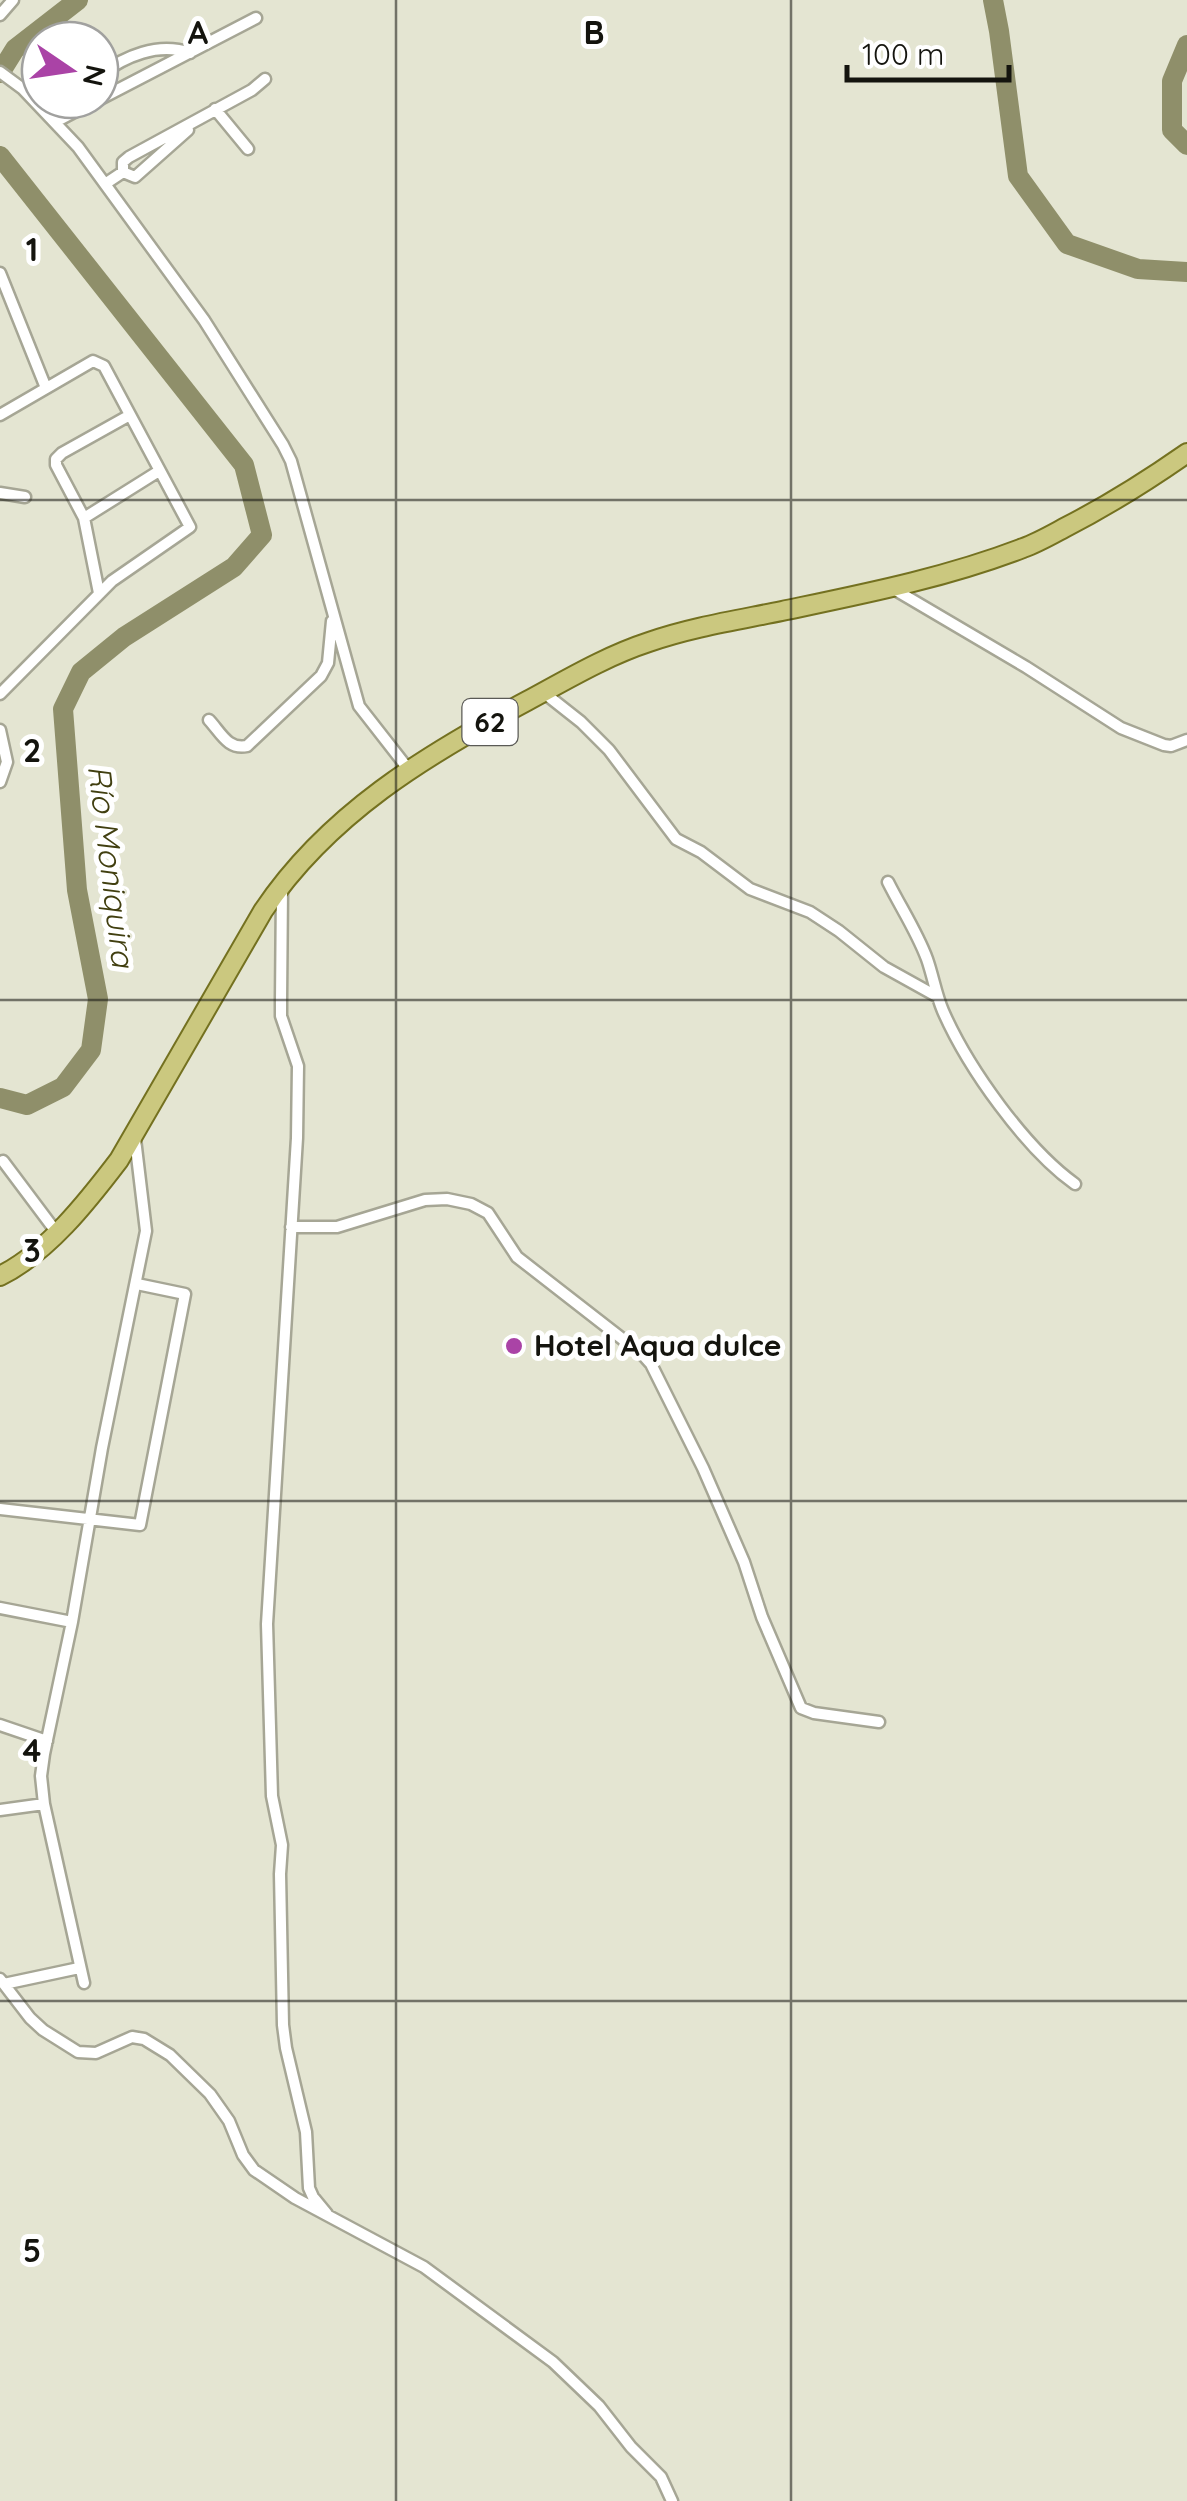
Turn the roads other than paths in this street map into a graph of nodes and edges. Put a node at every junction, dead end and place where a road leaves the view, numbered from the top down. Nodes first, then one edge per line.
1 (13, 0) edge
2 (0, 15) edge
3 (256, 18) dead end
4 (190, 53) junction
5 (120, 61) edge
6 (0, 72) edge
7 (265, 78) dead end
8 (120, 88) edge
9 (215, 109) junction
10 (59, 120) edge
11 (55, 122) junction
12 (248, 150) dead end
13 (104, 184) junction
14 (0, 273) edge
15 (46, 388) junction
16 (0, 414) edge
17 (130, 415) junction
18 (1187, 453) edge
19 (160, 471) junction
20 (0, 493) edge
21 (25, 497) dead end
22 (84, 518) junction
23 (891, 588) junction
24 (99, 593) junction
25 (333, 613) junction
26 (542, 692) junction
27 (0, 694) edge
28 (209, 720) dead end
29 (0, 730) edge
30 (1187, 740) edge
31 (409, 770) junction
32 (0, 782) edge
33 (888, 882) dead end
34 (282, 883) junction
35 (938, 997) junction
36 (135, 1133) junction
37 (3, 1161) dead end
38 (1074, 1184) dead end
39 (292, 1228) junction
40 (57, 1233) junction
41 (0, 1276) edge
42 (136, 1284) junction
43 (0, 1509) edge
44 (88, 1518) junction
45 (0, 1608) edge
46 (72, 1622) junction
47 (879, 1722) dead end
48 (0, 1725) edge
49 (47, 1741) junction
50 (44, 1804) junction
51 (0, 1810) edge
52 (79, 1968) junction
53 (2, 1981) edge
54 (84, 1982) dead end
55 (327, 2214) junction
56 (672, 2501) edge

1 - 2 street
3 - 4 street
4 - 5 street
4 - 8 street
6 - 11 street
7 - 9 street
9 - 12 street
9 - 13 street
10 - 11 street
11 - 13 street
13 - 25 street
14 - 15 street
15 - 16 street
15 - 17 street
17 - 19 street
17 - 22 street
18 - 23 main road, 62
19 - 22 street
19 - 24 street
20 - 21 street
22 - 24 street
23 - 26 main road, 62
23 - 30 street
24 - 27 street
25 - 28 street
25 - 31 street
26 - 31 main road, 62
26 - 35 street
29 - 32 street
31 - 34 main road, 62
33 - 35 street
34 - 36 main road, 62
34 - 39 street
35 - 38 street
36 - 40 main road, 62
36 - 42 street
37 - 40 street
39 - 47 street
39 - 55 street
40 - 41 main road, 62
42 - 44 street
42 - 44 street
43 - 44 street
44 - 46 street
45 - 46 street
46 - 49 street
48 - 49 street
49 - 50 street
50 - 51 street
50 - 52 street
52 - 53 street
52 - 54 street
53 - 55 street
55 - 56 street

